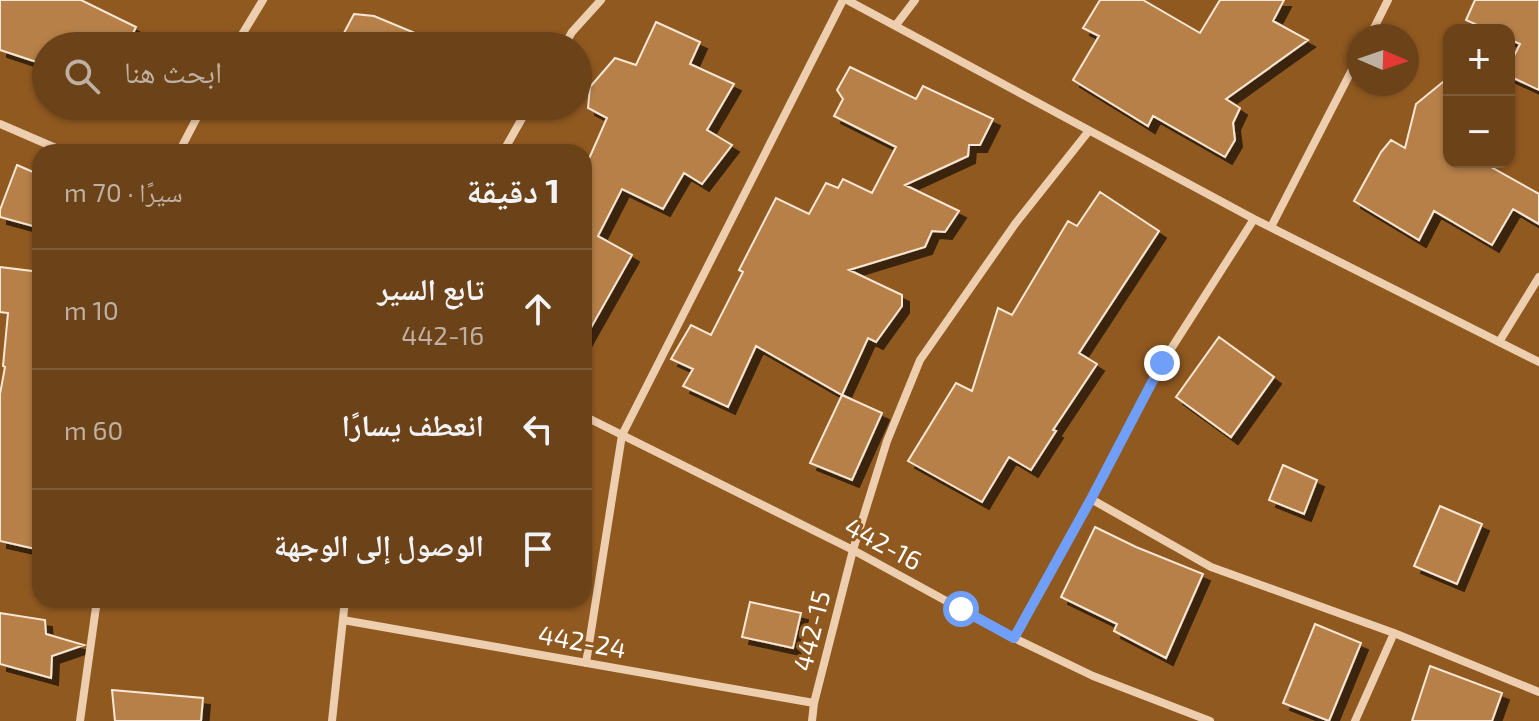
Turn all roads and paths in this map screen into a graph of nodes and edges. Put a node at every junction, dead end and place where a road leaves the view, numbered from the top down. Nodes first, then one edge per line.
1 (263, 0) edge
2 (601, 0) edge
3 (845, 0) edge
4 (915, 0) edge
5 (1388, 0) edge
6 (1376, 24) edge
7 (896, 25) junction
8 (244, 32) edge
9 (572, 32) edge
10 (1347, 79) edge
11 (196, 120) edge
12 (521, 120) edge
13 (0, 124) edge
14 (1088, 132) junction
15 (46, 144) edge
16 (183, 144) edge
17 (508, 144) edge
18 (1254, 219) junction
19 (1271, 227) junction
20 (1539, 277) edge
21 (1499, 342) junction
22 (1539, 362) edge
23 (592, 420) edge
24 (622, 435) junction
25 (1091, 499) junction
26 (853, 550) junction
27 (96, 608) edge
28 (344, 608) edge
29 (343, 620) junction
30 (1394, 633) junction
31 (1014, 638) junction
32 (586, 663) junction
33 (1539, 692) edge
34 (814, 703) junction
35 (80, 721) edge
36 (332, 721) edge
37 (812, 721) edge
38 (1210, 721) edge
39 (1355, 721) edge

1 - 8 street
2 - 9 street
3 - 7 street
3 - 24 street
4 - 7 street
5 - 6 street
7 - 14 street
10 - 19 street
11 - 16 street
12 - 17 street
13 - 15 street
14 - 18 street
14 - 26 street, 442-15
18 - 19 street
18 - 25 street
19 - 21 street
20 - 21 street
21 - 22 street
23 - 24 street, 442-16
24 - 26 street, 442-16
24 - 32 street
25 - 30 street
25 - 31 street
26 - 31 street, 442-16
26 - 34 street, 442-15
27 - 35 street
28 - 29 street
29 - 32 street, 442-24
29 - 36 street
30 - 33 street
30 - 39 street
31 - 38 street, 442-16
32 - 34 street, 442-24
34 - 37 street, 442-15

